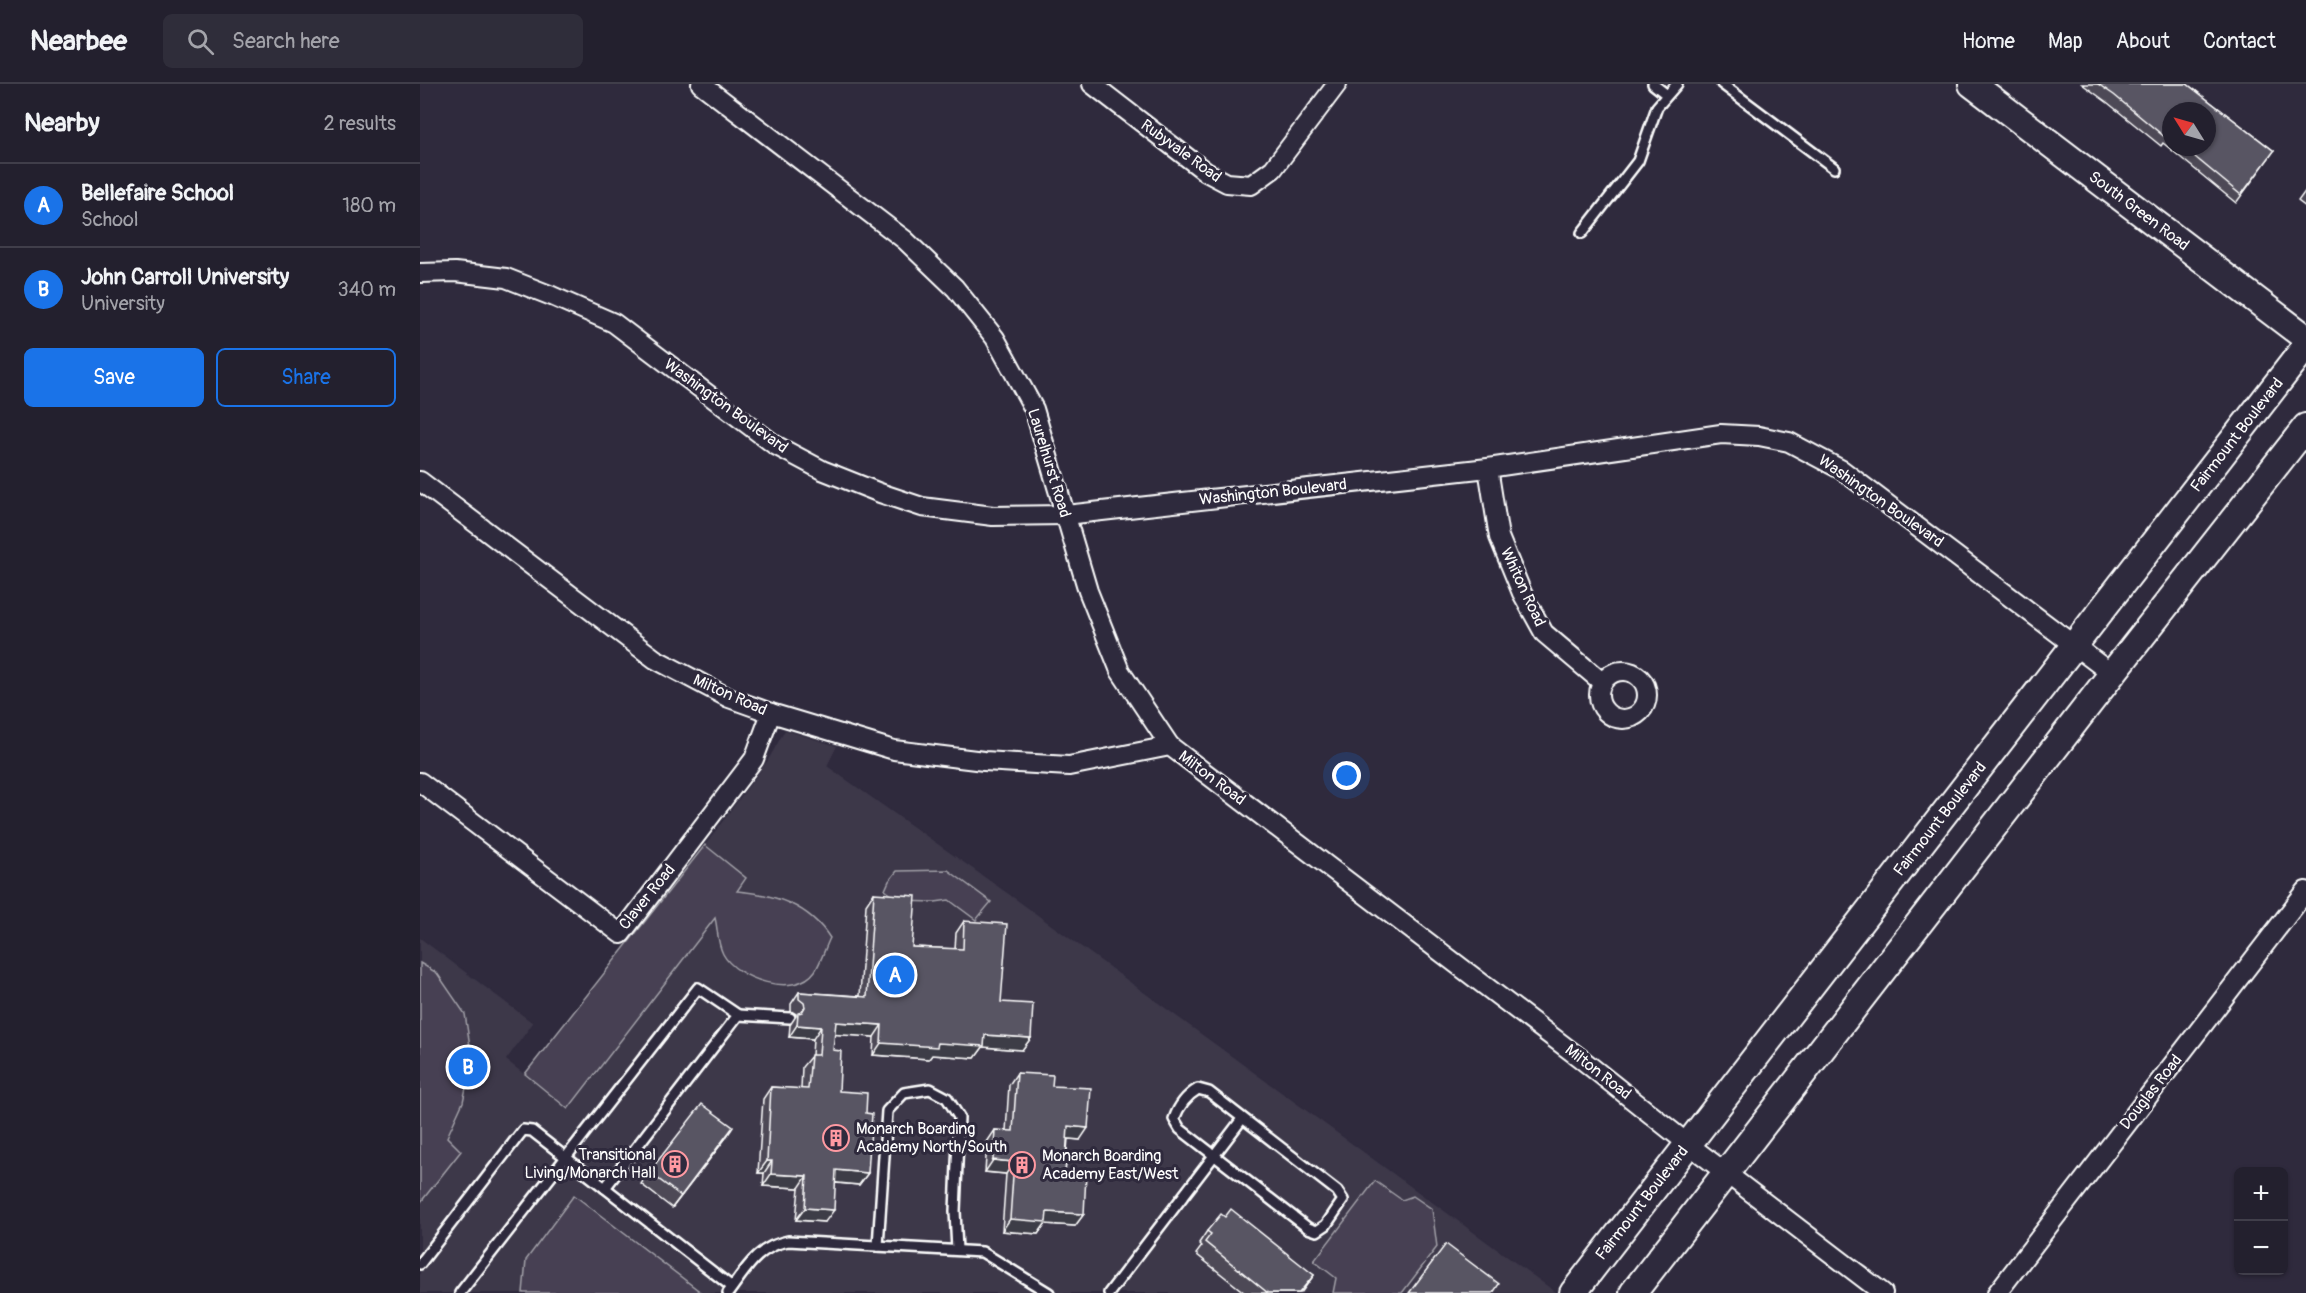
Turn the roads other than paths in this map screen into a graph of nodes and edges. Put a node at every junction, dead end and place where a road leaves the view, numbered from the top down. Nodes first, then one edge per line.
1 (701, 84) edge
2 (1092, 84) edge
3 (1337, 84) edge
4 (1653, 84) edge
5 (1677, 84) edge
6 (1722, 84) edge
7 (1972, 84) edge
8 (1668, 95) junction
9 (1834, 168) dead end
10 (1582, 233) dead end
11 (420, 273) edge
12 (2306, 338) edge
13 (2306, 346) edge
14 (2306, 427) edge
15 (1488, 468) junction
16 (420, 481) edge
17 (1066, 515) junction
18 (2075, 646) junction
19 (2112, 674) junction
20 (1602, 682) dead end
21 (771, 713) junction
22 (1170, 746) junction
23 (420, 782) edge
24 (2306, 891) edge
25 (738, 1015) junction
26 (790, 1018) dead end
27 (1242, 1119) junction
28 (1688, 1144) junction
29 (1213, 1155) junction
30 (566, 1158) junction
31 (1726, 1173) junction
32 (605, 1188) junction
33 (878, 1246) junction
34 (957, 1250) junction
35 (420, 1264) edge
36 (730, 1290) edge
37 (460, 1293) edge
38 (1049, 1293) edge
39 (1109, 1293) edge
40 (1573, 1293) edge
41 (1633, 1293) edge
42 (1883, 1293) edge
43 (1997, 1293) edge

1 - 17 street, Laurelhurst Road
2 - 3 street, Rubyvale Road
4 - 8 lane
5 - 8 lane
6 - 9 lane
7 - 12 main road, South Green Road
8 - 10 lane
11 - 17 street, Washington Boulevard
13 - 18 main road, Fairmount Boulevard
14 - 19 main road
15 - 17 street, Washington Boulevard
15 - 18 street, Washington Boulevard
15 - 20 street, Whiton Road
16 - 21 street, Milton Road
17 - 22 street, Laurelhurst Road
18 - 19 street, Washington Boulevard
18 - 28 main road, Fairmount Boulevard
19 - 31 main road
21 - 22 street, Milton Road
21 - 23 street, Claver Road
22 - 28 street, Milton Road
24 - 43 street, Douglas Road
25 - 26 lane
25 - 30 lane
25 - 32 lane
27 - 29 lane
27 - 29 lane
27 - 29 lane
28 - 31 street, Milton Road
28 - 40 main road, Fairmount Boulevard
29 - 39 lane
30 - 32 lane
30 - 35 lane
30 - 37 lane
31 - 41 main road
31 - 42 street, Milton Road
32 - 36 lane
33 - 34 lane
33 - 34 lane
33 - 36 lane
34 - 38 lane

